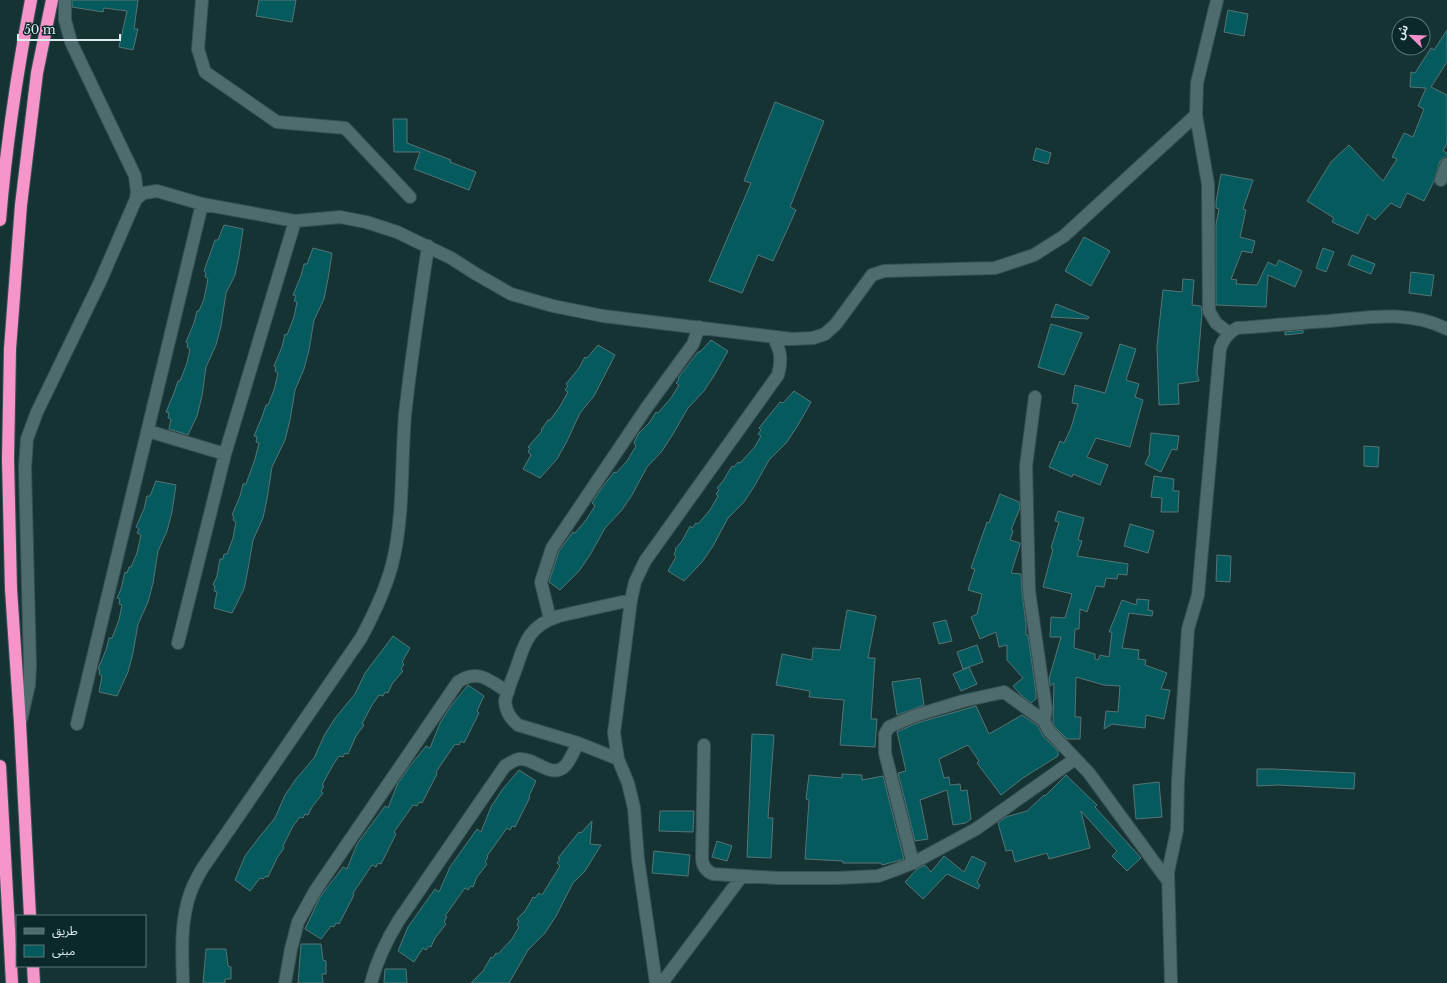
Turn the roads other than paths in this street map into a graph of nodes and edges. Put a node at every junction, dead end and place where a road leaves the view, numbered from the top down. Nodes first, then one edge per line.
1 (31, 0) edge
2 (52, 0) edge
3 (65, 0) edge
4 (202, 0) edge
5 (1217, 0) edge
6 (1196, 115) junction
7 (1447, 164) edge
8 (132, 169) junction
9 (1441, 180) dead end
10 (157, 191) junction
11 (410, 197) dead end
12 (136, 199) junction
13 (202, 204) junction
14 (0, 220) edge
15 (295, 221) junction
16 (428, 246) junction
17 (699, 327) junction
18 (1447, 329) edge
19 (1229, 333) junction
20 (773, 337) junction
21 (1035, 397) dead end
22 (148, 431) junction
23 (225, 454) junction
24 (631, 600) junction
25 (550, 619) junction
26 (178, 643) dead end
27 (508, 692) junction
28 (1044, 721) junction
29 (20, 723) junction
30 (77, 724) dead end
31 (578, 743) junction
32 (704, 745) dead end
33 (618, 759) junction
34 (1075, 759) junction
35 (0, 766) edge
36 (913, 863) junction
37 (742, 876) junction
38 (1168, 881) junction
39 (30, 915) edge
40 (33, 967) edge
41 (12, 983) edge
42 (34, 983) edge
43 (183, 983) edge
44 (285, 983) edge
45 (372, 983) edge
46 (656, 983) edge
47 (662, 983) edge
48 (1171, 983) edge

1 - 14 highway
2 - 29 highway
3 - 8 street
4 - 11 street
5 - 6 street
6 - 19 street
6 - 20 street
7 - 9 street
8 - 10 street
8 - 12 street
10 - 12 street
10 - 13 street
12 - 29 street
13 - 15 street
13 - 22 street
15 - 16 street
15 - 23 street
16 - 17 street
16 - 43 street
17 - 20 street
17 - 25 street
18 - 19 street
19 - 38 street
20 - 24 street
21 - 28 street
22 - 23 street
22 - 30 street
23 - 26 street
24 - 25 street
24 - 33 street
25 - 27 street
27 - 31 street
27 - 44 street
28 - 34 street
28 - 36 street
29 - 39 highway
31 - 33 street
31 - 45 street
32 - 37 street
33 - 46 street
34 - 36 street
34 - 38 street
35 - 41 highway
36 - 37 street
37 - 47 street
38 - 48 street
40 - 42 highway

